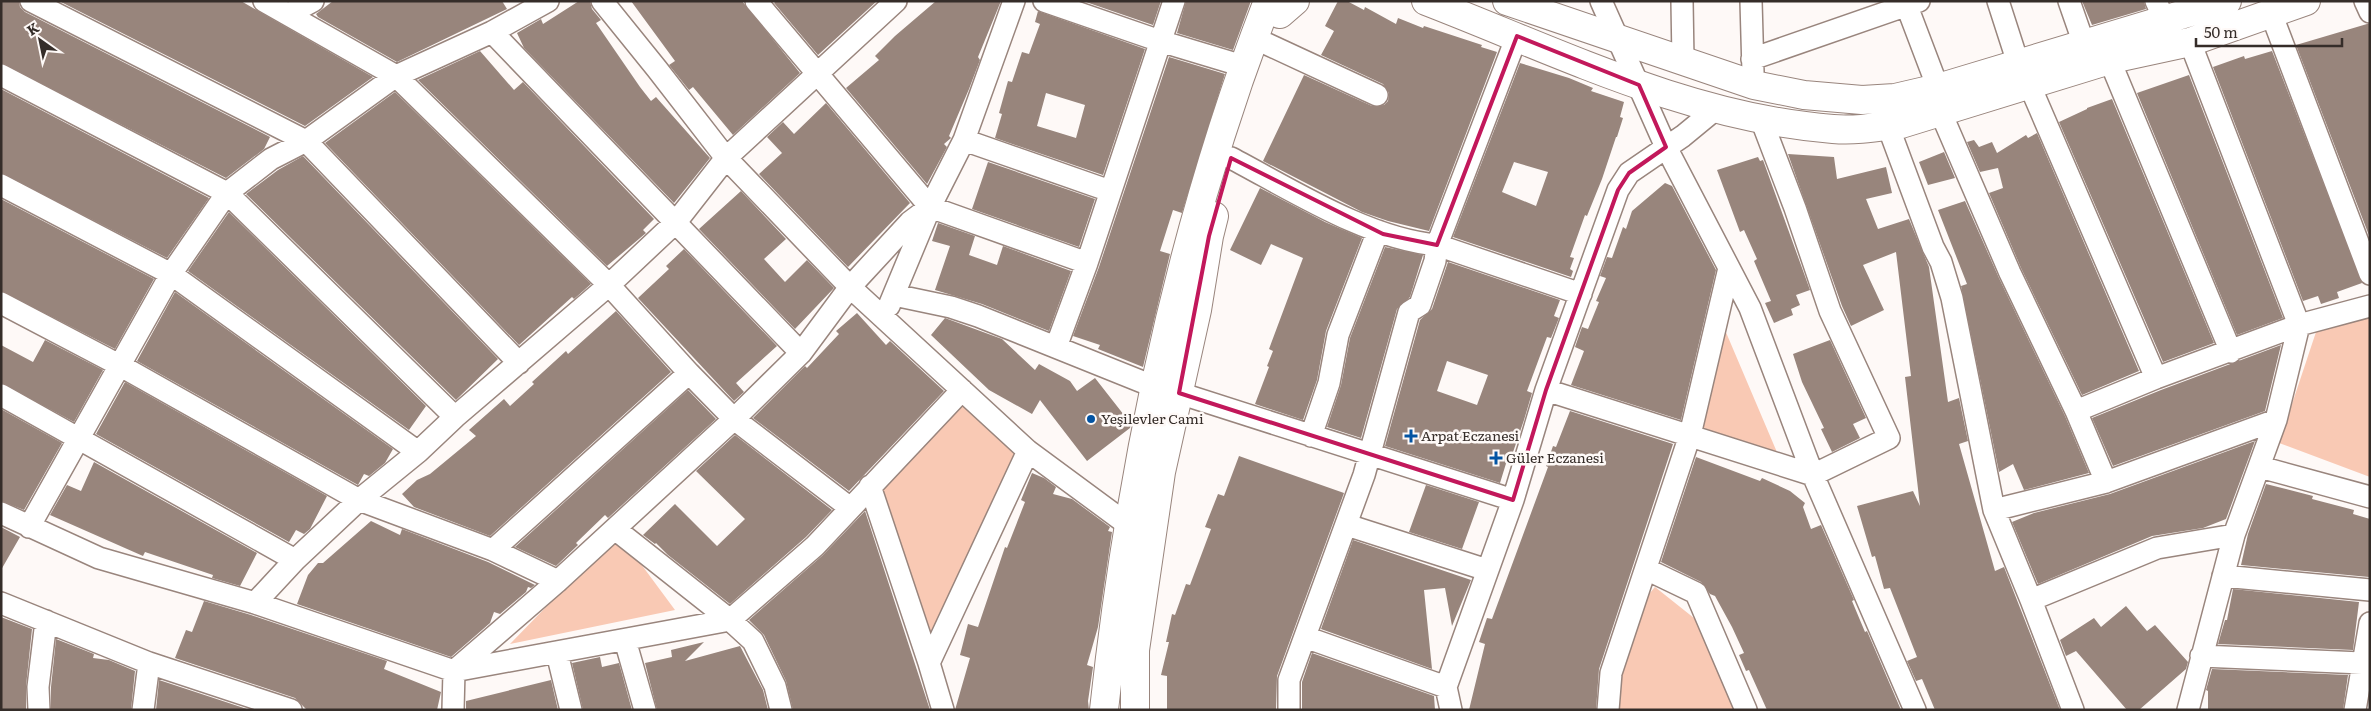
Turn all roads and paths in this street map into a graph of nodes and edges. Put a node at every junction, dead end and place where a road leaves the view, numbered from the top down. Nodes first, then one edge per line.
1 (30, 1) edge
2 (264, 1) edge
3 (313, 1) edge
4 (548, 1) edge
5 (602, 1) edge
6 (896, 1) edge
7 (1014, 1) edge
8 (1044, 1) edge
9 (1174, 1) edge
10 (1426, 1) edge
11 (1506, 1) edge
12 (1601, 1) edge
13 (1682, 1) edge
14 (1751, 1) edge
15 (1998, 1) edge
16 (2069, 1) edge
17 (2227, 1) edge
18 (2306, 1) edge
19 (2365, 1) edge
20 (761, 3) edge
21 (1910, 3) edge
22 (1282, 4) edge
23 (515, 9) edge
24 (2160, 10) edge
25 (2370, 12) edge
26 (2271, 13) junction
27 (289, 14) junction
28 (492, 32) junction
29 (1517, 36) junction
30 (1616, 37) junction
31 (1160, 41) junction
32 (2190, 42) junction
33 (1267, 44) junction
34 (2084, 44) junction
35 (1683, 61) junction
36 (2110, 61) junction
37 (1243, 66) junction
38 (1753, 72) junction
39 (819, 74) junction
40 (1, 75) edge
41 (2024, 75) junction
42 (396, 76) junction
43 (1639, 86) junction
44 (1377, 95) dead end
45 (1939, 100) junction
46 (1717, 108) junction
47 (1761, 119) junction
48 (1888, 126) junction
49 (964, 140) junction
50 (306, 141) junction
51 (1666, 147) junction
52 (726, 158) junction
53 (1231, 158) junction
54 (1, 185) edge
55 (1110, 191) junction
56 (227, 193) junction
57 (930, 207) junction
58 (676, 222) junction
59 (1378, 231) junction
60 (1437, 246) junction
61 (1087, 263) junction
62 (1730, 268) junction
63 (171, 274) junction
64 (2370, 274) edge
65 (610, 285) junction
66 (850, 287) junction
67 (1582, 294) junction
68 (894, 295) junction
69 (1, 303) edge
70 (2370, 306) edge
71 (883, 317) junction
72 (2299, 325) junction
73 (1056, 347) junction
74 (2231, 352) junction
75 (801, 354) junction
76 (519, 363) junction
77 (121, 366) junction
78 (688, 373) junction
79 (2156, 378) junction
80 (962, 390) junction
81 (1167, 390) junction
82 (1546, 390) junction
83 (1, 395) edge
84 (2076, 411) junction
85 (455, 417) junction
86 (734, 419) junction
87 (2276, 420) junction
88 (1690, 435) junction
89 (1311, 436) junction
90 (77, 438) junction
91 (1028, 451) junction
92 (418, 452) junction
93 (1368, 455) junction
94 (2260, 467) junction
95 (1813, 475) junction
96 (2106, 482) junction
97 (870, 486) junction
98 (2370, 497) edge
99 (359, 500) junction
100 (1513, 500) junction
101 (849, 507) junction
102 (1994, 510) junction
103 (1, 512) edge
104 (1127, 524) junction
105 (1347, 525) junction
106 (29, 527) junction
107 (615, 529) junction
108 (2234, 535) junction
109 (494, 550) junction
110 (295, 560) junction
111 (1646, 569) junction
112 (1487, 570) junction
113 (2223, 576) junction
114 (558, 581) junction
115 (2370, 590) edge
116 (2031, 600) junction
117 (1, 603) edge
118 (255, 603) junction
119 (730, 620) junction
120 (46, 621) junction
121 (2370, 623) edge
122 (1305, 637) junction
123 (625, 640) junction
124 (557, 653) junction
125 (2201, 656) junction
126 (930, 663) junction
127 (2362, 663) junction
128 (148, 664) junction
129 (454, 671) junction
130 (1446, 687) junction
131 (38, 710) edge
132 (143, 710) edge
133 (291, 710) edge
134 (453, 710) edge
135 (570, 710) edge
136 (646, 710) edge
137 (781, 710) edge
138 (943, 710) edge
139 (1104, 710) edge
140 (1135, 710) edge
141 (1289, 710) edge
142 (1451, 710) edge
143 (1608, 710) edge
144 (1746, 710) edge
145 (1915, 710) edge
146 (2073, 710) edge
147 (2188, 710) edge
148 (2355, 710) edge

1 - 50 street
2 - 27 street
3 - 27 street
4 - 23 street
5 - 52 street
6 - 39 street
7 - 49 street
8 - 31 street
9 - 31 street
10 - 29 main road
11 - 30 main road
12 - 30 street
13 - 35 street
14 - 38 street
15 - 41 street
16 - 34 street
17 - 24 main road
18 - 26 main road
19 - 25 street
20 - 39 street
21 - 38 street
21 - 45 street
22 - 33 main road
22 - 37 main road
23 - 28 street
24 - 34 main road
26 - 32 main road
26 - 64 street
27 - 42 street
28 - 42 street
28 - 58 street
29 - 43 main road
29 - 60 street
30 - 35 main road
30 - 43 street
31 - 37 street
31 - 55 street
32 - 36 main road
32 - 72 street
33 - 44 street
33 - 53 main road
34 - 41 main road
35 - 38 main road
36 - 41 main road
36 - 74 street
37 - 81 main road
38 - 45 main road
39 - 52 street
39 - 57 street
40 - 56 street
41 - 45 main road
41 - 79 street
42 - 50 street
42 - 65 street
43 - 46 main road
43 - 51 street
45 - 48 main road
45 - 84 street
46 - 47 main road
46 - 51 street
47 - 48 main road
47 - 95 street
48 - 102 street
49 - 55 street
49 - 57 street
50 - 56 street
50 - 76 street
51 - 62 street
51 - 67 street
52 - 58 street
52 - 66 street
53 - 59 street
53 - 81 main road
54 - 63 street
55 - 61 street
56 - 63 street
56 - 85 street
57 - 61 street
57 - 66 street
57 - 68 street
58 - 65 street
58 - 75 street
59 - 60 street
59 - 89 street
60 - 67 street
60 - 93 street
61 - 73 street
62 - 88 street
62 - 95 street
63 - 77 street
63 - 92 street
65 - 76 street
65 - 78 street
66 - 71 street
66 - 75 street
67 - 82 street
68 - 71 street
68 - 73 street
69 - 77 street
70 - 72 street
71 - 80 street
72 - 74 street
72 - 87 street
73 - 81 street
74 - 79 street
75 - 86 street
76 - 85 street
77 - 90 street
77 - 99 street
78 - 86 street
78 - 109 street
79 - 84 street
80 - 91 street
80 - 97 street
81 - 89 street
81 - 104 main road
81 - 140 main road
82 - 88 street
82 - 100 street
83 - 90 street
84 - 96 street
85 - 92 street
86 - 101 street
86 - 107 street
87 - 94 street
87 - 96 street
88 - 95 street
88 - 111 street
89 - 93 street
90 - 106 street
90 - 110 street
91 - 104 street
91 - 126 street
92 - 99 street
93 - 100 street
93 - 105 street
94 - 98 street
94 - 108 street
95 - 145 street
96 - 102 street
97 - 101 street
97 - 126 street
99 - 109 street
99 - 110 street
100 - 112 street
101 - 119 street
102 - 116 street
103 - 106 street
104 - 139 main road
105 - 112 street
105 - 122 street
106 - 118 street
107 - 114 street
107 - 119 street
108 - 113 street
108 - 116 street
109 - 114 street
110 - 118 street
111 - 143 street
111 - 144 street
112 - 130 street
113 - 115 street
113 - 125 street
114 - 129 street
116 - 146 street
117 - 120 street
118 - 129 street
119 - 123 street
119 - 137 street
120 - 128 street
120 - 131 street
121 - 127 street
122 - 130 street
122 - 141 street
123 - 124 street
123 - 136 street
124 - 129 street
124 - 135 street
125 - 127 street
125 - 147 street
126 - 138 street
127 - 148 street
128 - 132 street
128 - 133 street
129 - 134 street
130 - 142 street

